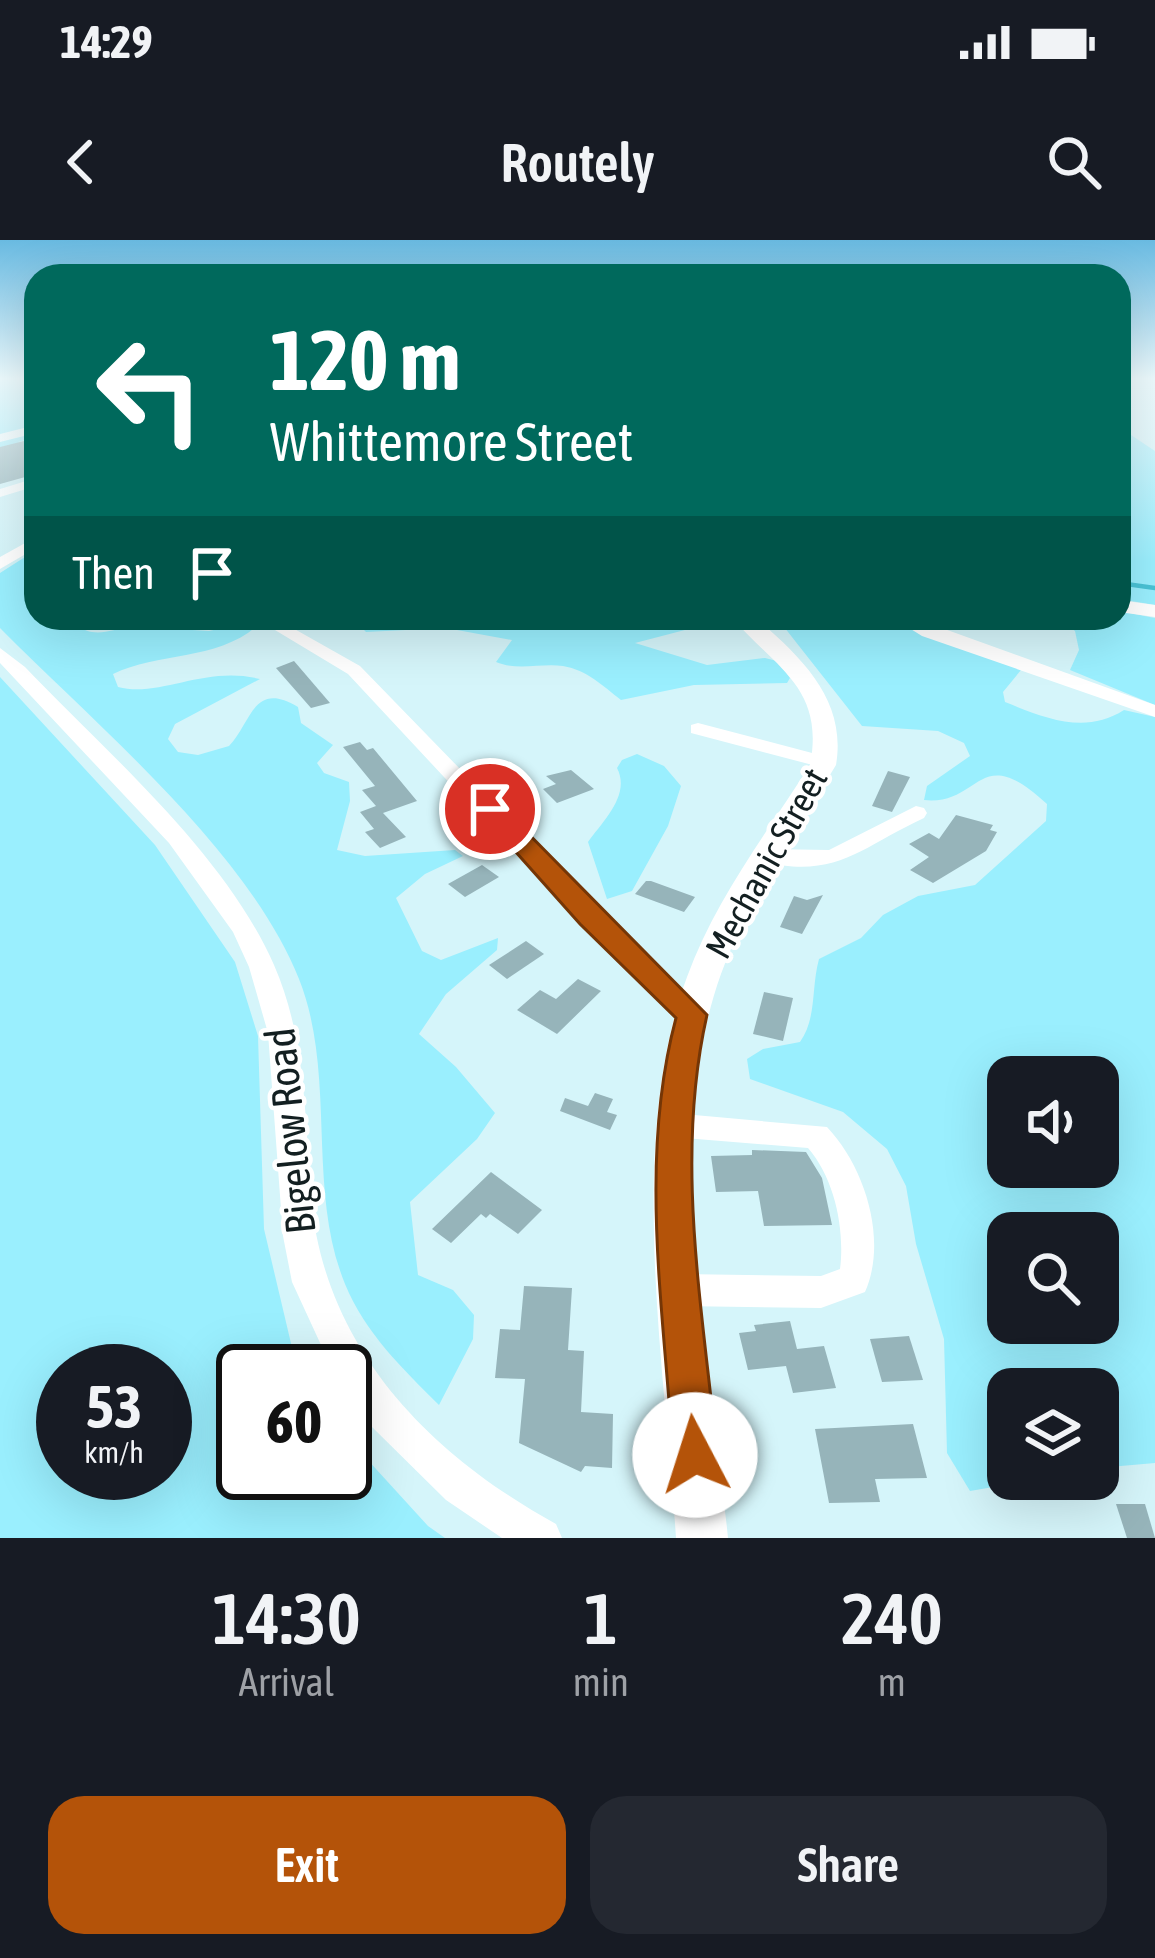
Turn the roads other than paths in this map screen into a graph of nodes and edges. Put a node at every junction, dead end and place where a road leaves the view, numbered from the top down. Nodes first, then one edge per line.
1 (284, 630) edge
2 (760, 630) edge
3 (924, 630) edge
4 (0, 653) edge
5 (1155, 711) edge
6 (698, 729) dead end
7 (824, 762) junction
8 (916, 813) dead end
9 (767, 856) junction
10 (692, 1015) junction
11 (672, 1125) junction
12 (680, 1290) junction
13 (542, 1538) edge
14 (702, 1538) edge

1 - 10 street
2 - 7 main road, Mechanic Street
3 - 5 street
4 - 13 street, Bigelow Road
6 - 7 street
7 - 9 main road, Mechanic Street
8 - 9 street
9 - 10 main road, Mechanic Street
10 - 11 main road, Mechanic Street
11 - 12 main road, Mechanic Street
11 - 12 street
12 - 14 main road, Mechanic Street

